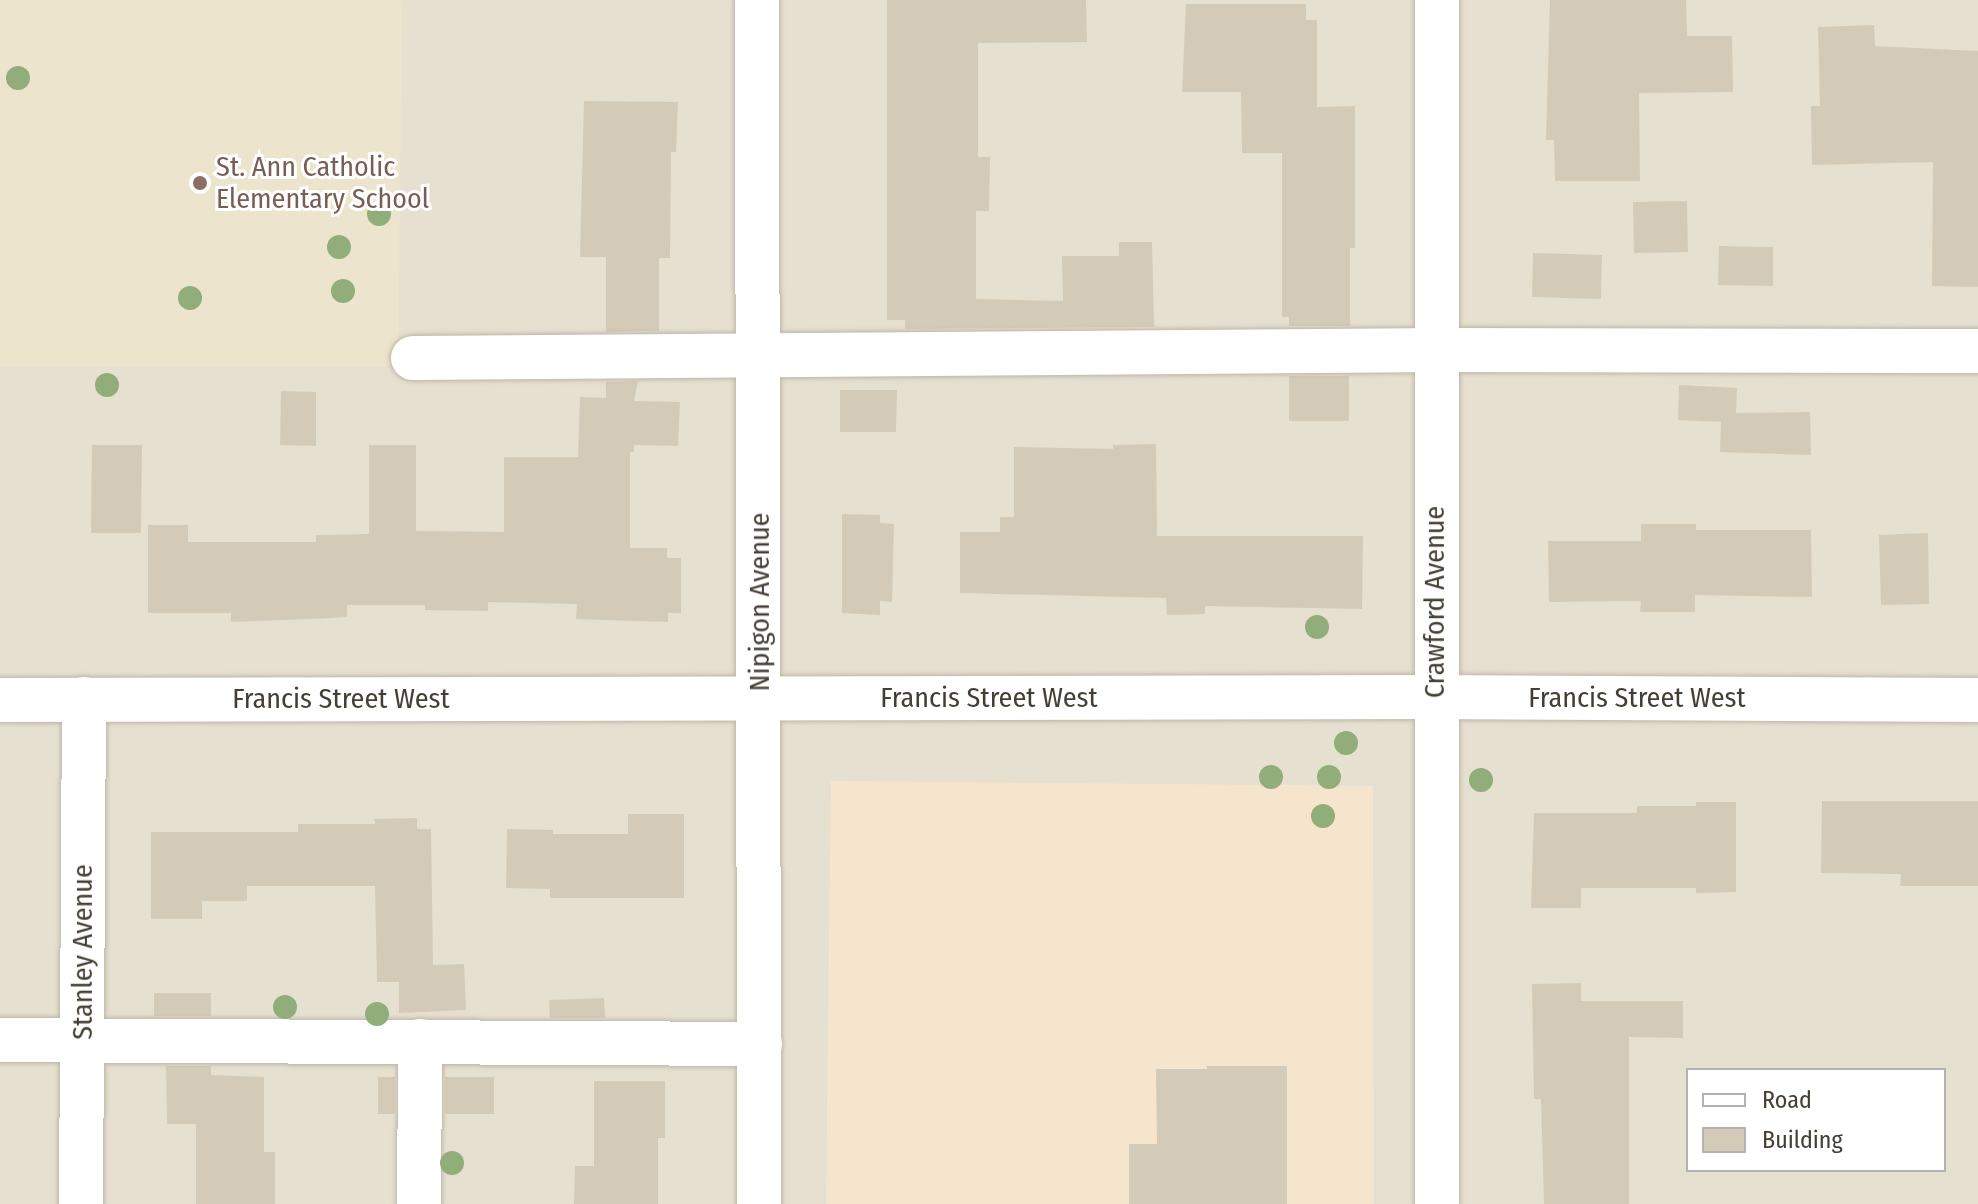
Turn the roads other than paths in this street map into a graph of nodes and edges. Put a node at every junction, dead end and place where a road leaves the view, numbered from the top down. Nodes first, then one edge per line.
1 (757, 0) edge
2 (1437, 0) edge
3 (1436, 350) junction
4 (1978, 351) edge
5 (759, 355) junction
6 (413, 358) dead end
7 (1435, 697) junction
8 (84, 699) junction
9 (760, 699) junction
10 (0, 700) edge
11 (1978, 700) edge
12 (82, 1039) junction
13 (0, 1040) edge
14 (420, 1041) junction
15 (760, 1044) junction
16 (81, 1204) edge
17 (419, 1204) edge
18 (759, 1204) edge
19 (1437, 1204) edge

1 - 5 street, Nipigon Avenue
2 - 3 street, Crawford Avenue
3 - 4 street
3 - 5 street
3 - 7 street, Crawford Avenue
5 - 6 street
5 - 9 street, Nipigon Avenue
7 - 9 street, Francis Street West
7 - 11 street, Francis Street West
7 - 19 street, Crawford Avenue
8 - 9 street, Francis Street West
8 - 10 street, Francis Street West
8 - 12 street, Stanley Avenue
9 - 15 street, Nipigon Avenue
12 - 13 street
12 - 14 street
12 - 16 street, Stanley Avenue
14 - 15 street
14 - 17 street
15 - 18 street, Nipigon Avenue

